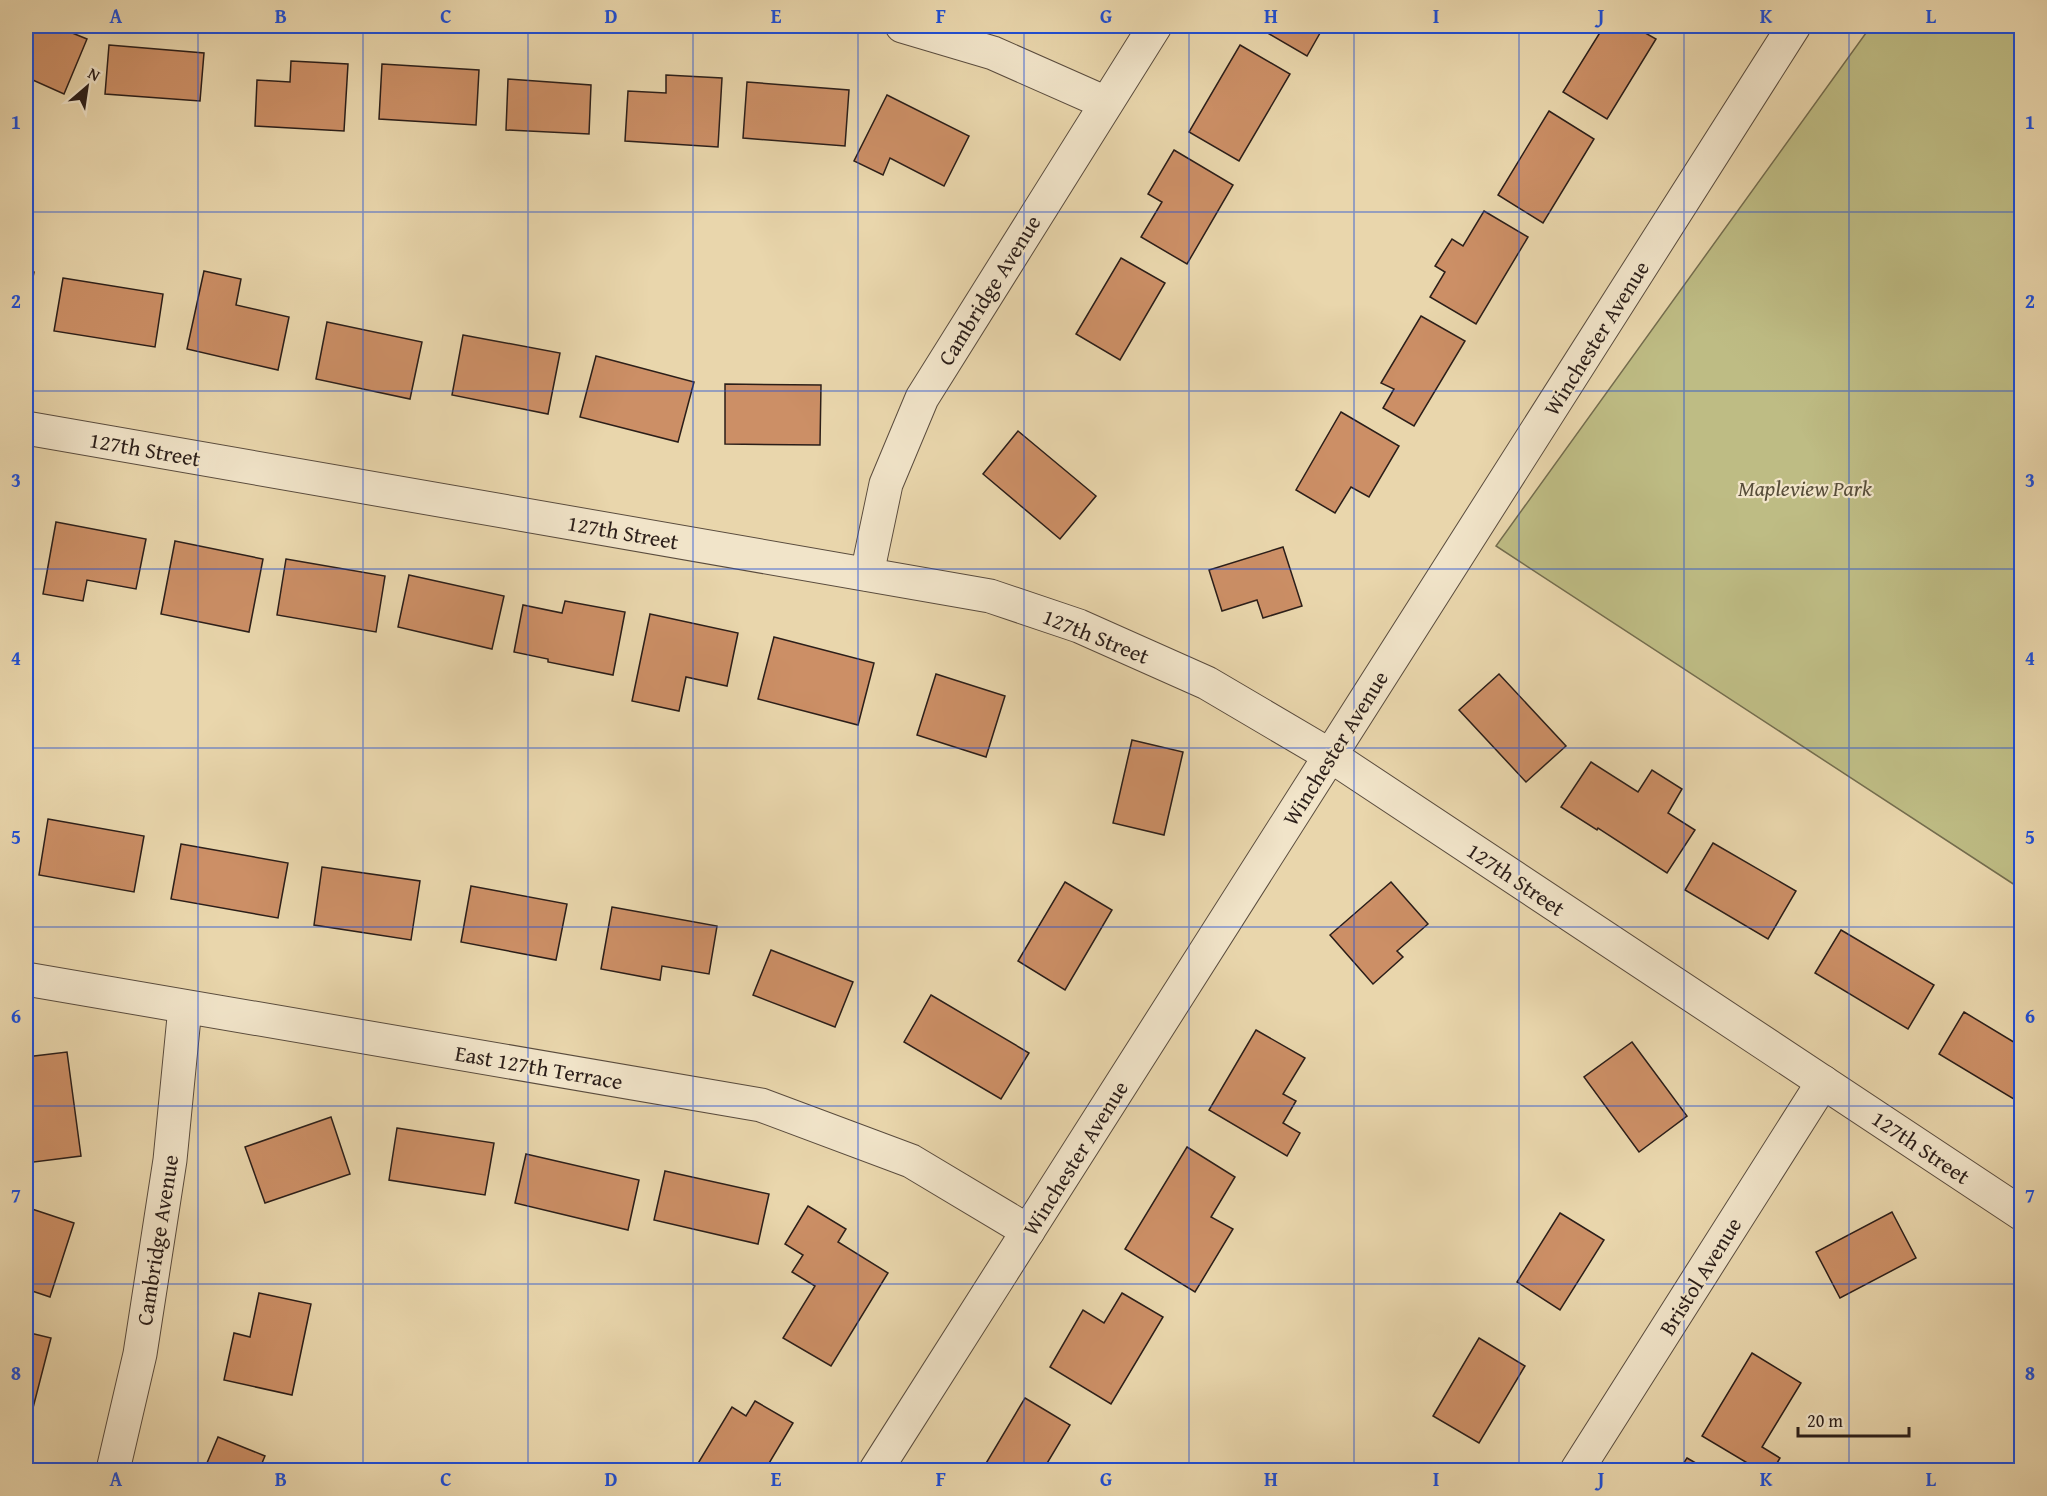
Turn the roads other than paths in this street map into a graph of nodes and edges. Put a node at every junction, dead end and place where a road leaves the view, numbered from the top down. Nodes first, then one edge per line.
1 (902, 26) edge
2 (1155, 26) edge
3 (1794, 26) edge
4 (1106, 103) junction
5 (26, 428) edge
6 (867, 574) junction
7 (1331, 756) junction
8 (26, 980) edge
9 (185, 1007) junction
10 (1823, 1082) junction
11 (2022, 1214) edge
12 (1028, 1231) junction
13 (113, 1470) edge
14 (876, 1470) edge
15 (1577, 1470) edge

1 - 4 street
2 - 4 street, Cambridge Avenue
3 - 7 street, Winchester Avenue
4 - 6 street, Cambridge Avenue
5 - 6 street, 127th Street
6 - 7 street, 127th Street
7 - 10 street, 127th Street
7 - 12 street, Winchester Avenue
8 - 9 street, East 127th Terrace
9 - 12 street, East 127th Terrace
9 - 13 street, Cambridge Avenue
10 - 11 street, 127th Street
10 - 15 street, Bristol Avenue
12 - 14 street, Winchester Avenue

